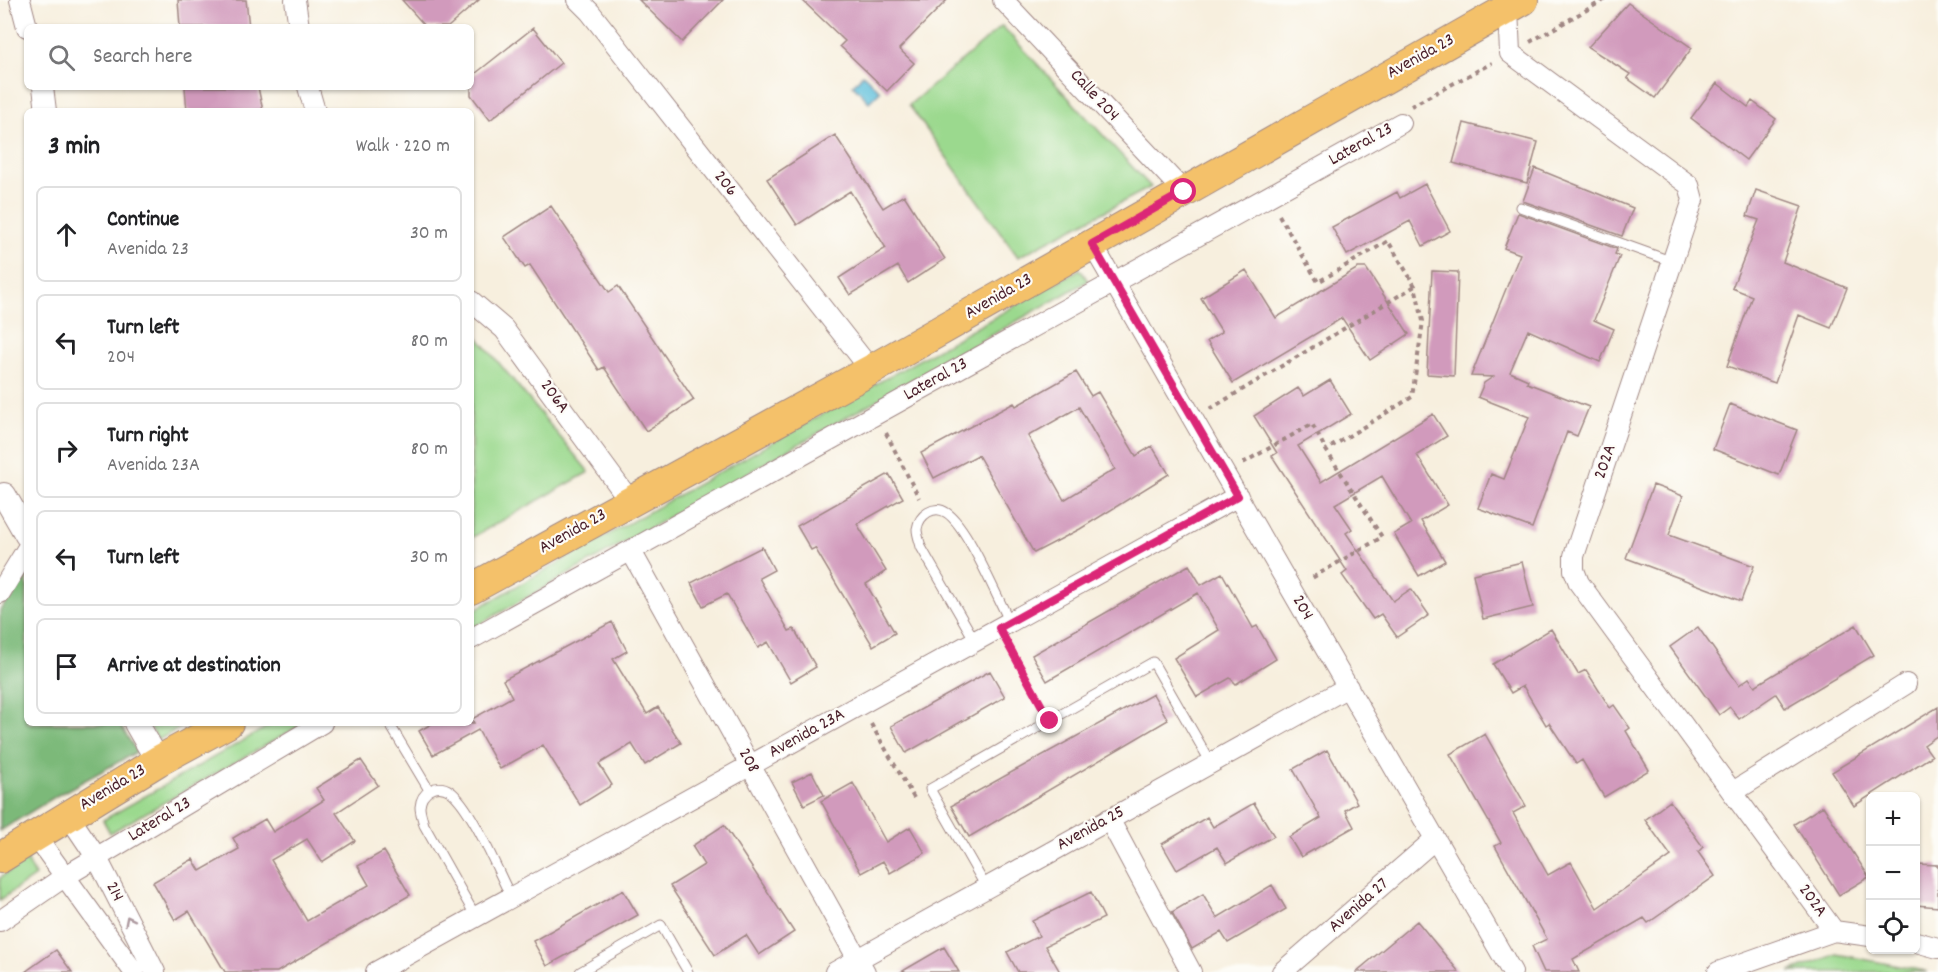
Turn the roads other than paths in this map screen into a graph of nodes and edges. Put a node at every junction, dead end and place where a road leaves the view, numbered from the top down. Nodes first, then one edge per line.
1 (20, 0) edge
2 (295, 0) edge
3 (578, 0) edge
4 (1003, 0) edge
5 (1511, 3) edge
6 (26, 24) edge
7 (299, 24) edge
8 (43, 90) edge
9 (309, 90) edge
10 (46, 108) edge
11 (314, 108) edge
12 (1401, 123) dead end
13 (1184, 192) junction
14 (1520, 207) dead end
15 (1092, 244) junction
16 (1674, 262) junction
17 (1114, 282) junction
18 (474, 304) edge
19 (871, 370) junction
20 (1238, 496) junction
21 (10, 497) edge
22 (630, 501) junction
23 (24, 529) edge
24 (631, 550) junction
25 (24, 554) edge
26 (474, 587) edge
27 (0, 593) edge
28 (1004, 625) junction
29 (474, 637) edge
30 (975, 641) junction
31 (1906, 684) dead end
32 (1348, 687) junction
33 (138, 726) edge
34 (317, 726) edge
35 (391, 726) edge
36 (213, 727) edge
37 (158, 761) junction
38 (1211, 763) junction
39 (751, 765) junction
40 (429, 790) junction
41 (1733, 792) junction
42 (68, 815) junction
43 (1109, 819) junction
44 (34, 835) junction
45 (1436, 839) junction
46 (0, 858) edge
47 (97, 858) junction
48 (64, 877) junction
49 (986, 887) junction
50 (511, 897) junction
51 (476, 917) junction
52 (0, 921) edge
53 (1833, 931) junction
54 (1866, 935) edge
55 (1920, 943) edge
56 (1938, 948) edge
57 (862, 966) edge
58 (134, 972) edge
59 (155, 972) edge
60 (376, 972) edge
61 (580, 972) edge
62 (688, 972) edge
63 (835, 972) edge
64 (1191, 972) edge
65 (1282, 972) edge
66 (1512, 972) edge
67 (1718, 972) edge

1 - 6 street
2 - 7 street
3 - 19 street, 206
4 - 13 street, Calle 204
5 - 13 main road, Avenida 23
5 - 16 street, 202A
8 - 10 street
9 - 11 street
12 - 17 street, Lateral 23
13 - 15 main road, Avenida 23
14 - 16 lane
15 - 17 street, 204
15 - 19 main road, Avenida 23
16 - 41 street, 202A
17 - 20 street, 204
17 - 24 street, Lateral 23
18 - 22 street, 206A
19 - 22 main road, Avenida 23
20 - 28 street, Avenida 23A
20 - 32 street, 204
21 - 23 street
22 - 26 main road, Avenida 23
24 - 29 street, Lateral 23
24 - 39 street, 208
25 - 27 street
28 - 30 street, Avenida 23A
28 - 30 lane
30 - 39 street, Avenida 23A
31 - 41 street
32 - 38 street, Avenida 25
32 - 45 street, 204
33 - 37 street
34 - 47 street, Lateral 23
35 - 40 lane
36 - 37 main road, Avenida 23
37 - 42 main road, Avenida 23
38 - 43 street, Avenida 25
38 - 49 lane
39 - 50 street, Avenida 23A
39 - 57 street, 208
40 - 50 lane
40 - 51 lane
41 - 53 street, 202A
42 - 44 main road, Avenida 23
42 - 47 street, 214
43 - 49 street, Avenida 25
43 - 64 street
44 - 46 main road, Avenida 23
44 - 48 street, 214
45 - 65 street, Avenida 27
45 - 66 street, 204
47 - 48 street, Lateral 23
59 -> 47 street, 214
48 - 52 street, Lateral 23
48 - 58 street, 214
49 - 57 street, Avenida 25
50 - 51 street, Avenida 23A
51 - 60 street, Avenida 23A
53 - 54 street
53 - 67 street
55 - 56 street
57 - 63 street, Avenida 25
61 - 62 lane

